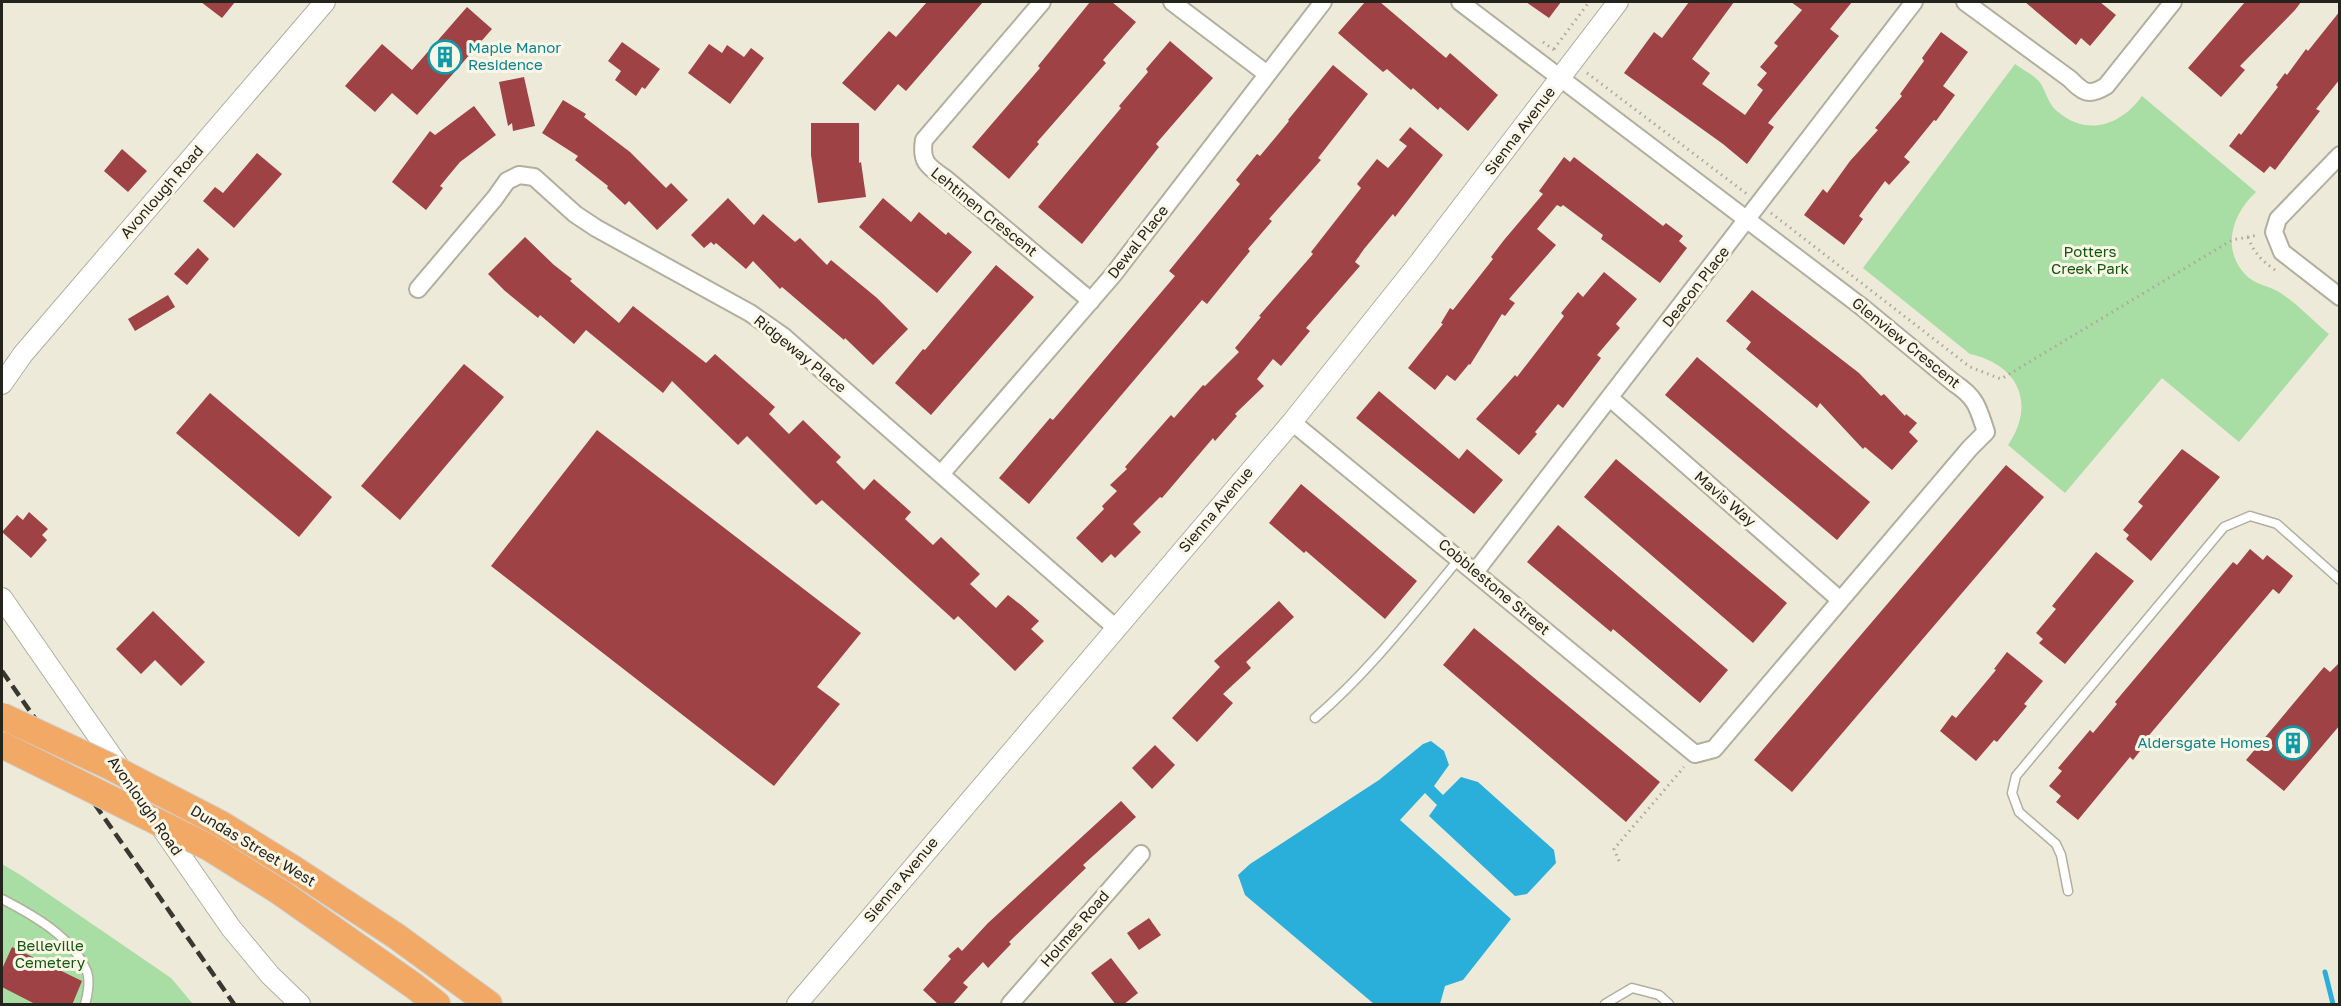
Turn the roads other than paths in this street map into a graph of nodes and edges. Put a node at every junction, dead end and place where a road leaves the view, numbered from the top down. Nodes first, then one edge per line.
1 (325, 2) edge
2 (1042, 2) edge
3 (1172, 2) edge
4 (1323, 2) edge
5 (1460, 2) edge
6 (1618, 2) edge
7 (1914, 2) edge
8 (1965, 2) edge
9 (2173, 2) edge
10 (1566, 70) junction
11 (1267, 74) junction
12 (2340, 155) edge
13 (1748, 220) junction
14 (418, 289) dead end
15 (2340, 297) edge
16 (1091, 301) junction
17 (2, 384) edge
18 (1610, 398) junction
19 (1292, 422) junction
20 (941, 474) junction
21 (1459, 559) junction
22 (1475, 572) junction
23 (2340, 580) edge
24 (2, 598) edge
25 (1839, 599) junction
26 (1116, 628) junction
27 (2, 716) edge
28 (1315, 718) dead end
29 (2, 745) edge
30 (1695, 754) joint
31 (1141, 854) dead end
32 (2068, 891) dead end
33 (2, 899) edge
34 (86, 1005) edge
35 (300, 1005) edge
36 (437, 1005) edge
37 (489, 1005) edge
38 (797, 1005) edge
39 (1010, 1005) edge
40 (1605, 1005) edge
41 (1669, 1005) edge

1 - 17 street, Avonlough Road
2 - 16 street, Lehtinen Crescent
3 - 11 street
4 - 11 street, Dewal Place
5 - 10 street, Glenview Crescent
6 - 10 street, Sienna Avenue
7 - 13 street, Deacon Place
8 - 9 street
10 - 13 street, Glenview Crescent
10 - 19 street, Sienna Avenue
11 - 16 street, Dewal Place
12 - 15 street
13 - 18 street, Deacon Place
13 - 25 street, Glenview Crescent
14 - 20 street, Ridgeway Place
16 - 20 street, Dewal Place
18 - 22 street, Deacon Place
18 - 25 street, Mavis Way
19 - 21 street, Cobblestone Street
19 - 26 street, Sienna Avenue
20 - 26 street, Ridgeway Place
21 - 22 street, Cobblestone Street
21 - 28 lane
22 - 30 street, Cobblestone Street
23 - 32 lane
24 - 35 street, Avonlough Road
25 - 30 street, Glenview Crescent
26 - 38 street, Sienna Avenue
27 - 37 main road, Dundas Street West, bridge
29 - 36 main road, Dundas Street West, bridge
31 - 39 street, Holmes Road
33 - 34 lane
40 - 41 lane

